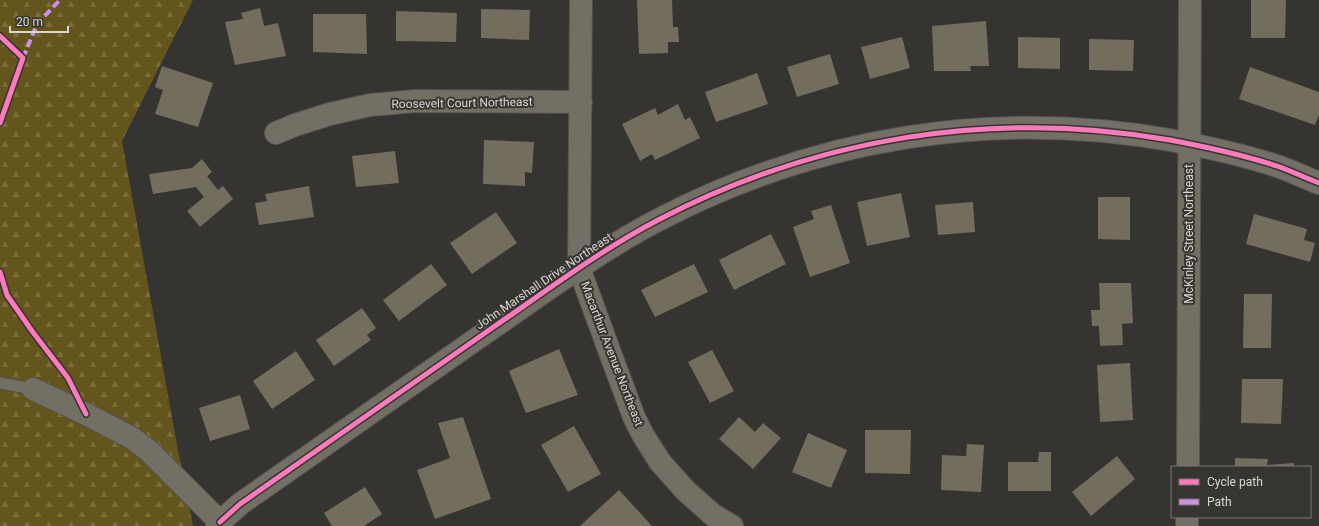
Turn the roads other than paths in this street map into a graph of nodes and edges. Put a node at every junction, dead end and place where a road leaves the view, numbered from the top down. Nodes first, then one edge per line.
1 (581, 0) edge
2 (1190, 0) edge
3 (581, 102) junction
4 (276, 133) dead end
5 (1190, 144) junction
6 (1319, 183) edge
7 (579, 268) junction
8 (0, 383) edge
9 (33, 389) joint
10 (1188, 466) edge
11 (218, 524) edge
12 (732, 526) edge

1 - 3 street, Macarthur Avenue Northeast
2 - 5 street, McKinley Street Northeast
3 - 4 street, Roosevelt Court Northeast
3 - 7 street, Macarthur Avenue Northeast
5 - 6 street, John Marshall Drive Northeast
5 - 7 street, John Marshall Drive Northeast
5 - 10 street, McKinley Street Northeast
7 - 11 street, John Marshall Drive Northeast
7 - 12 street, Macarthur Avenue Northeast
8 - 9 lane
9 - 11 street

